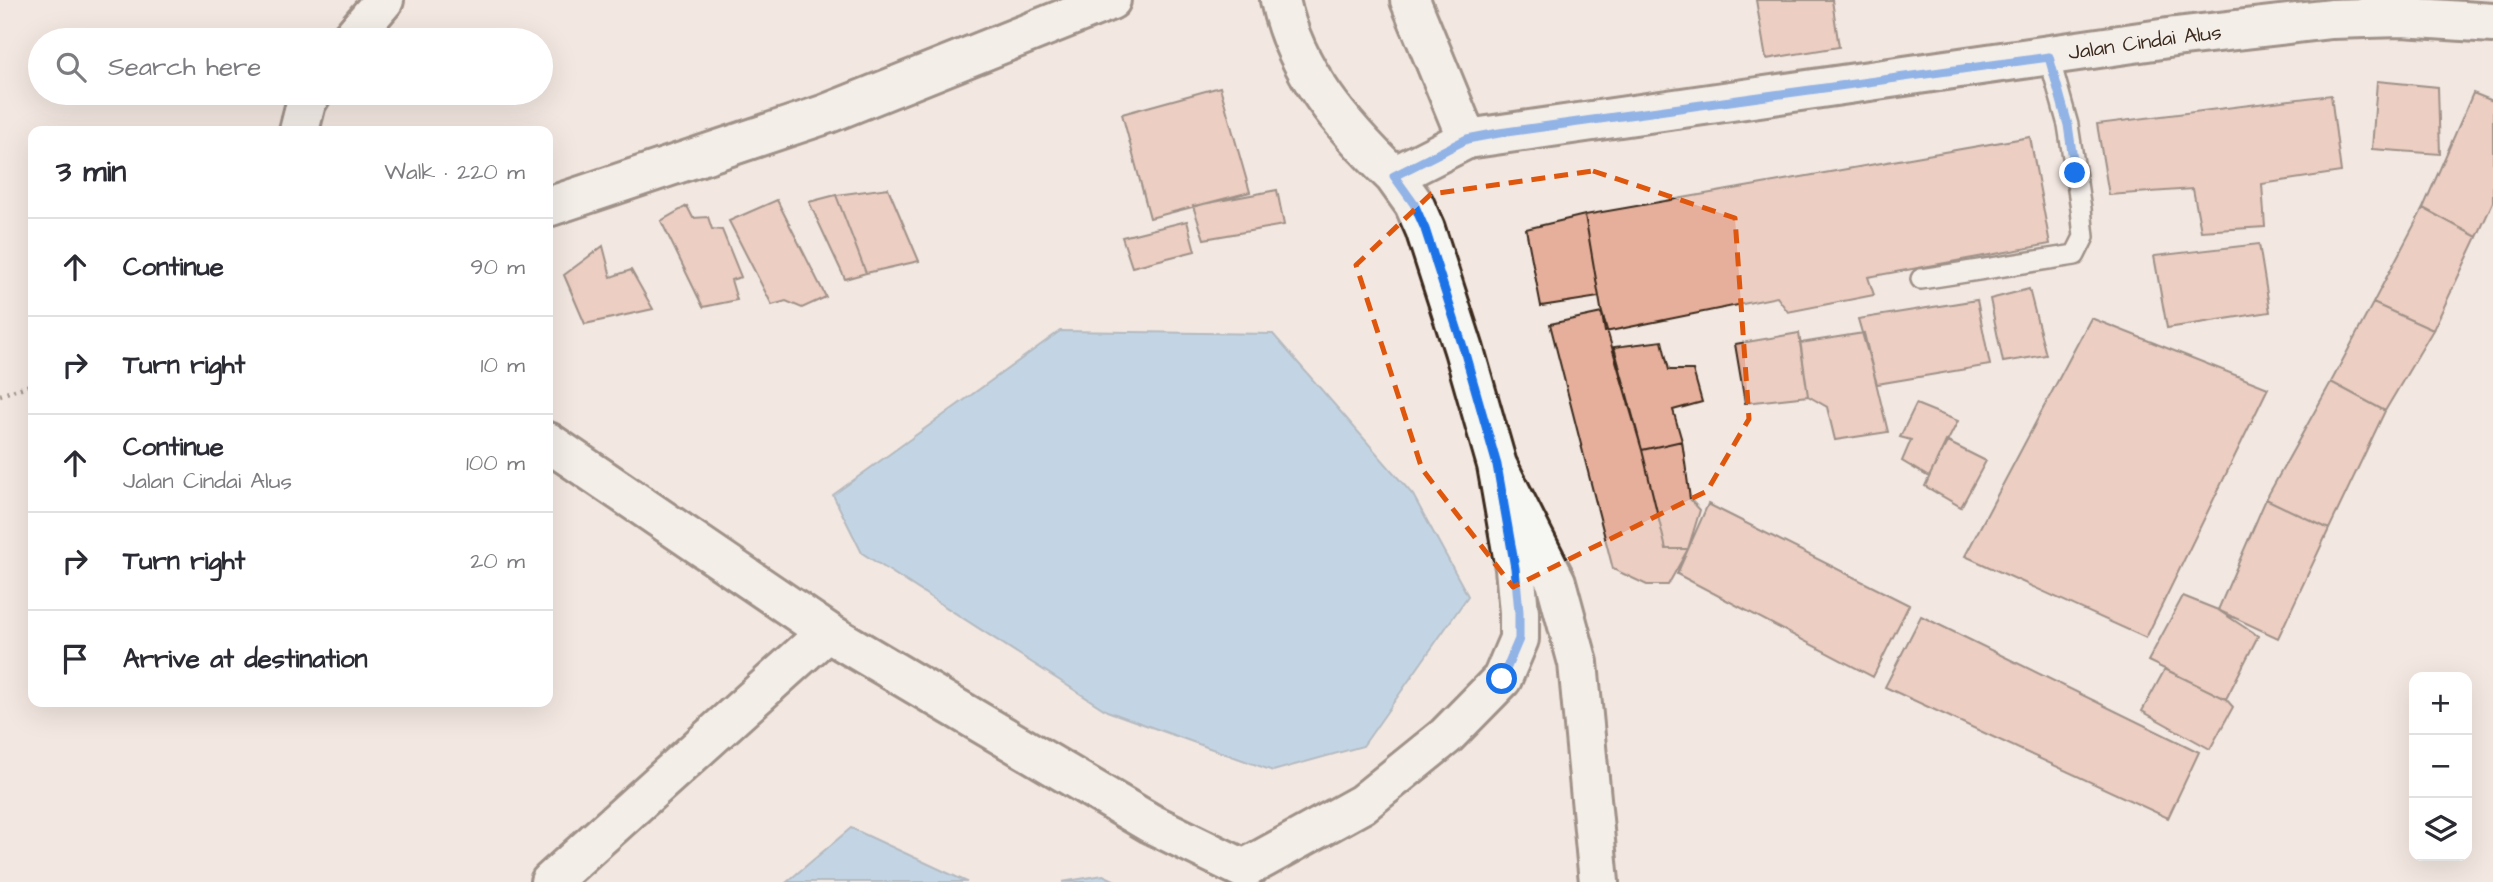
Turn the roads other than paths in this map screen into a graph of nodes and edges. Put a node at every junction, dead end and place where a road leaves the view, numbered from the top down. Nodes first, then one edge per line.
1 (384, 0) edge
2 (1111, 0) edge
3 (1280, 0) edge
4 (1410, 0) edge
5 (2493, 23) edge
6 (361, 28) edge
7 (2049, 57) junction
8 (308, 105) edge
9 (301, 126) edge
10 (1467, 139) junction
11 (1394, 176) junction
12 (553, 205) edge
13 (1921, 279) dead end
14 (553, 445) edge
15 (1497, 465) junction
16 (827, 632) junction
17 (1258, 875) edge
18 (550, 882) edge
19 (1599, 882) edge

1 - 6 street
2 - 12 street
3 - 11 street
4 - 10 street
5 - 7 street, Jalan Cindai Alus
7 - 10 street, Jalan Cindai Alus
7 - 13 lane
8 - 9 street
10 - 11 street, Jalan Cindai Alus
11 - 15 street
14 - 16 street
15 - 17 street
15 - 19 street
16 - 17 street
16 - 18 street

